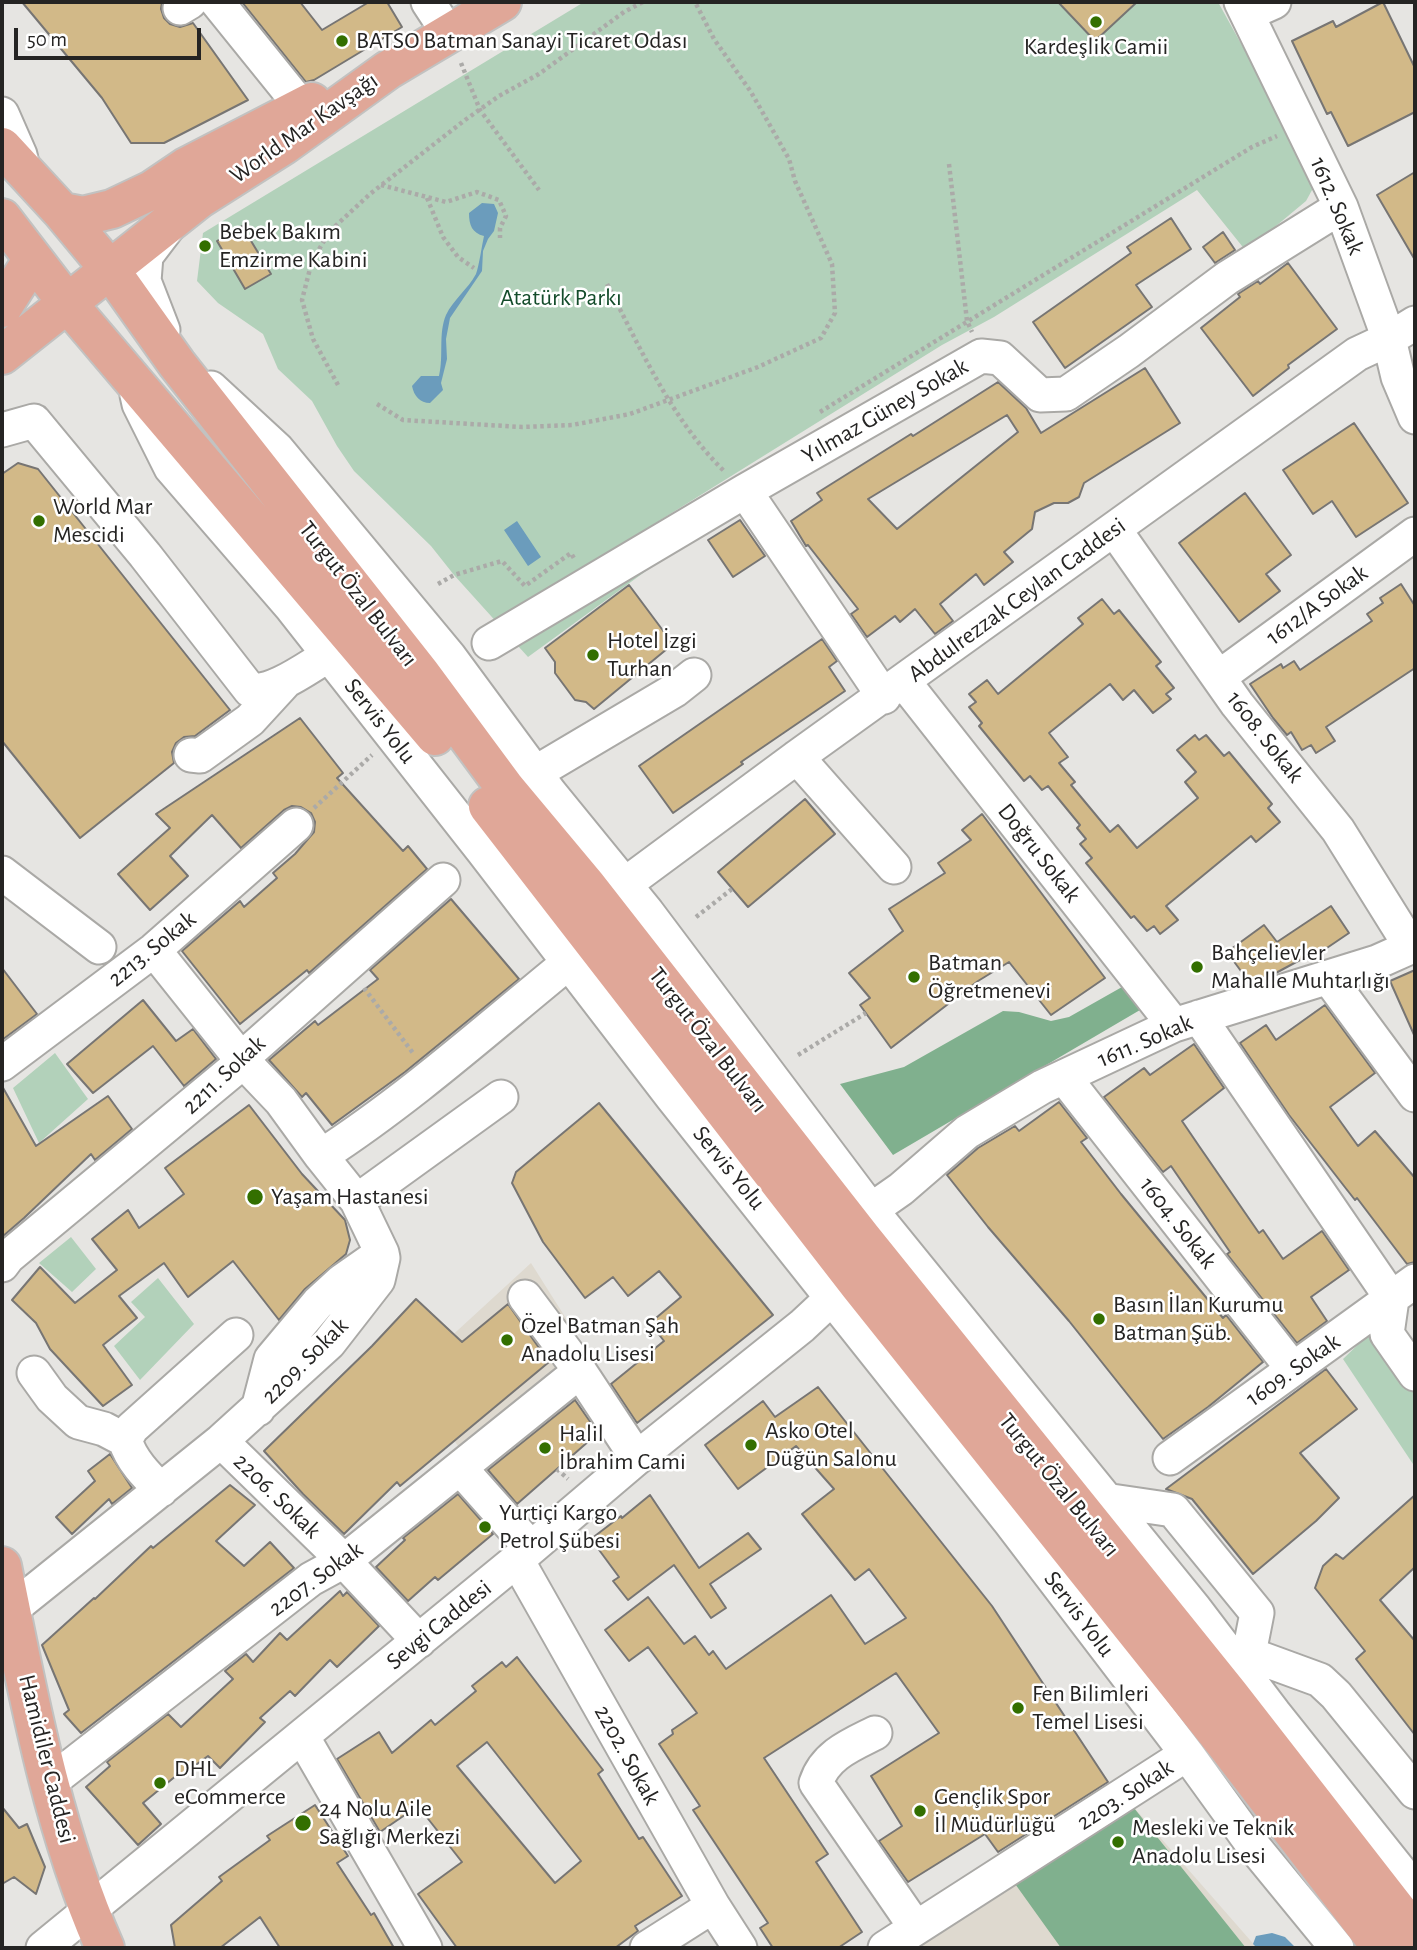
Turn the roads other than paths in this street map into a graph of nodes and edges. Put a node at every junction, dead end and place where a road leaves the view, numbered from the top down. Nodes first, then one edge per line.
1 (217, 2) edge
2 (428, 2) edge
3 (502, 2) edge
4 (1254, 6) edge
5 (449, 34) junction
6 (388, 70) junction
7 (301, 106) junction
8 (2, 114) edge
9 (13, 161) edge
10 (1341, 207) junction
11 (62, 212) junction
12 (2, 218) edge
13 (170, 224) junction
14 (33, 259) junction
15 (111, 271) junction
16 (68, 304) junction
17 (2, 308) edge
18 (1402, 331) edge
19 (103, 344) junction
20 (9, 349) edge
21 (177, 364) junction
22 (135, 382) junction
23 (1415, 417) edge
24 (2, 430) edge
25 (735, 475) junction
26 (1114, 529) junction
27 (1415, 534) edge
28 (489, 643) dead end
29 (328, 655) junction
30 (694, 675) dead end
31 (1219, 677) junction
32 (286, 681) junction
33 (894, 689) junction
34 (191, 755) dead end
35 (797, 757) junction
36 (536, 773) junction
37 (296, 825) road end
38 (894, 867) dead end
39 (2, 873) edge
40 (443, 880) dead end
41 (624, 884) junction
42 (1413, 946) edge
43 (99, 947) dead end
44 (154, 950) junction
45 (568, 963) junction
46 (1328, 977) junction
47 (1186, 1021) junction
48 (241, 1059) junction
49 (2, 1064) edge
50 (1064, 1077) junction
51 (1415, 1095) edge
52 (501, 1097) dead end
53 (321, 1156) junction
54 (357, 1201) junction
55 (871, 1210) junction
56 (2, 1265) edge
57 (1404, 1290) edge
58 (525, 1297) dead end
59 (832, 1298) junction
60 (236, 1335) dead end
61 (576, 1366) junction
62 (1293, 1369) junction
63 (34, 1373) dead end
64 (1415, 1374) edge
65 (125, 1440) junction
66 (221, 1441) junction
67 (636, 1458) junction
68 (1170, 1458) dead end
69 (460, 1468) junction
70 (160, 1490) junction
71 (1105, 1500) junction
72 (524, 1554) junction
73 (344, 1561) junction
74 (2, 1566) edge
75 (6, 1614) edge
76 (419, 1641) junction
77 (1241, 1660) junction
78 (874, 1733) dead end
79 (302, 1736) junction
80 (1187, 1754) junction
81 (49, 1783) junction
82 (1415, 1792) edge
83 (1415, 1889) edge
84 (713, 1906) junction
85 (89, 1912) junction
86 (916, 1928) junction
87 (1415, 1933) edge
88 (43, 1948) edge
89 (105, 1948) edge
90 (425, 1948) edge
91 (647, 1948) edge
92 (740, 1948) edge
93 (885, 1948) edge
94 (1337, 1948) edge
95 (1382, 1948) edge

1 - 7 street
2 - 5 street
3 - 5 main road
4 - 10 street, 1612. Sokak
5 - 6 main road
6 - 7 main road, World Mar Kavşağı
6 - 13 main road, World Mar Kavşağı
7 - 11 main road, World Mar Kavşağı
8 - 9 street
9 - 11 main road, Turgut Özal Bulvarı
10 - 18 street, 1612. Sokak
10 - 25 street, Yılmaz Güney Sokak
11 - 15 main road, Turgut Özal Bulvarı
12 - 14 main road, Turgut Özal Bulvarı
13 - 15 main road, World Mar Kavşağı
13 - 21 street
14 - 16 main road, Turgut Özal Bulvarı
14 - 17 main road
15 - 16 main road, World Mar Kavşağı
15 - 21 main road, Turgut Özal Bulvarı
16 - 19 main road, Turgut Özal Bulvarı
16 - 20 main road, World Mar Kavşağı
18 - 23 street, 1612. Sokak
18 - 26 street, Abdulrezzak Ceylan Caddesi
19 - 20 main road
19 - 22 main road, Turgut Özal Bulvarı
21 - 36 street
21 - 87 main road, Turgut Özal Bulvarı
22 - 29 street, Servis Yolu
22 - 95 main road, Turgut Özal Bulvarı
24 - 32 street
25 - 28 street, Yılmaz Güney Sokak
25 - 33 street, Doğru Sokak
26 - 31 street, 1608. Sokak
26 - 33 street, Abdulrezzak Ceylan Caddesi
27 - 31 street, 1612/A Sokak
29 - 32 street
29 - 45 street, Servis Yolu
30 - 36 street
31 - 42 street, 1608. Sokak
32 - 34 street
33 - 35 street, Abdulrezzak Ceylan Caddesi
33 - 47 street, Doğru Sokak
35 - 38 street
35 - 41 street, Abdulrezzak Ceylan Caddesi
36 - 41 street
37 - 44 street, 2213. Sokak
39 - 43 street
40 - 48 street, 2211. Sokak
41 - 55 street
42 - 46 street, 1611. Sokak
44 - 48 street, 2209. Sokak
44 - 49 street, 2213. Sokak
45 - 53 street
45 - 59 street, Servis Yolu
46 - 47 street, 1611. Sokak
46 - 51 street
47 - 50 street, 1611. Sokak
47 - 57 street, Doğru Sokak
48 - 53 street, 2209. Sokak
48 - 56 street, 2211. Sokak
50 - 55 street, 1611. Sokak
50 - 62 street, 1604. Sokak
52 - 54 street
53 - 54 street, 2209. Sokak
54 - 66 street, 2209. Sokak
55 - 71 street
57 - 62 street, 1609. Sokak
57 - 64 street
58 - 61 street
59 - 67 street, Sevgi Caddesi
59 - 80 street, Servis Yolu
60 - 65 street
61 - 67 street
61 - 69 street, 2207. Sokak
62 - 68 street, 1609. Sokak
63 - 65 street
65 - 70 street
66 - 70 street, 2209. Sokak
66 - 73 street, 2206. Sokak
67 - 72 street, Sevgi Caddesi
69 - 72 street, 2202. Sokak
69 - 73 street, 2207. Sokak
70 - 75 street, 2209. Sokak
71 - 77 street
71 - 77 street
72 - 76 street, Sevgi Caddesi
72 - 84 street, 2202. Sokak
73 - 76 street, 2206. Sokak
73 - 81 street, 2207. Sokak
74 - 75 main road, Hamidiler Caddesi
75 - 81 main road, Hamidiler Caddesi
76 - 79 street, Sevgi Caddesi
77 - 82 street
77 - 83 street
78 - 86 street
79 - 85 street, Sevgi Caddesi
79 - 90 street
80 - 86 street, 2203. Sokak
80 - 94 street, Servis Yolu
81 - 85 main road, Hamidiler Caddesi
84 - 91 street
84 - 92 street, 2202. Sokak
85 - 88 street, Sevgi Caddesi
85 - 89 main road, Hamidiler Caddesi
86 - 93 street, 2203. Sokak

